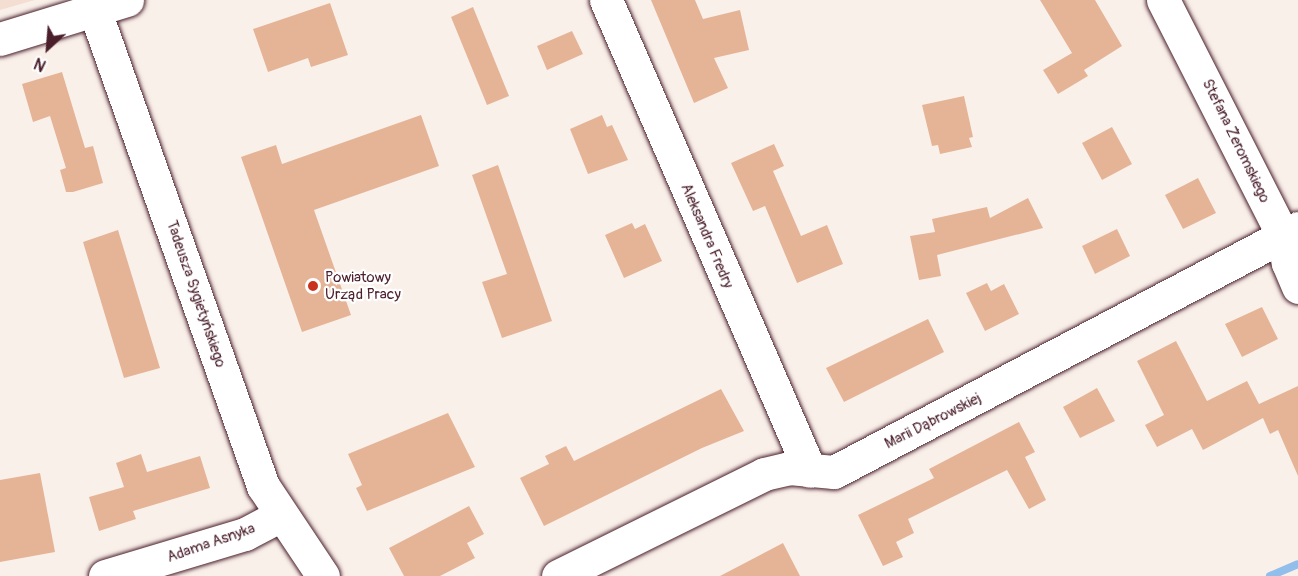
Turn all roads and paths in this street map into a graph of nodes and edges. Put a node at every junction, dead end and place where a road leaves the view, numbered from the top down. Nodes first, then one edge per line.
1 (127, 0) edge
2 (606, 0) edge
3 (1163, 0) edge
4 (93, 6) edge
5 (0, 39) edge
6 (1291, 232) edge
7 (1298, 286) edge
8 (810, 471) junction
9 (281, 515) junction
10 (105, 576) edge
11 (323, 576) edge
12 (558, 576) edge

1 - 4 street
2 - 8 street, Aleksandra Fredry
3 - 6 street, Stefana Żeromskiego
4 - 5 street
4 - 9 street, Tadeusza Sygietyńskiego
6 - 7 street, Stefana Żeromskiego
6 - 8 street, Marii Dąbrowskiej
8 - 12 street, Marii Dąbrowskiej
9 - 10 street, Adama Asnyka
9 - 11 street, Tadeusza Sygietyńskiego

